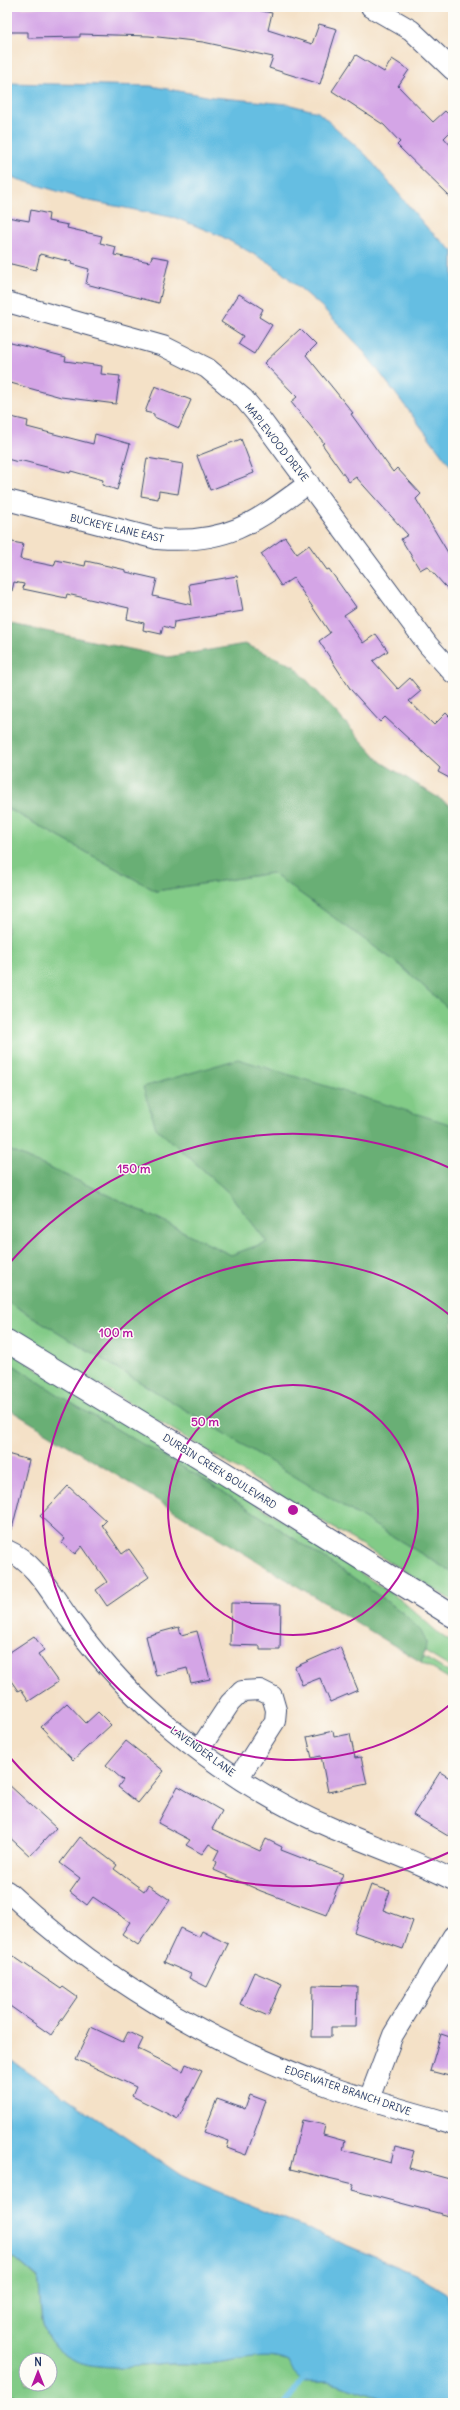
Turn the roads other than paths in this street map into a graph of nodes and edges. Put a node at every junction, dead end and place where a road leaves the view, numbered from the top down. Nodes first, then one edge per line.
1 (372, 7) edge
2 (453, 70) edge
3 (7, 302) edge
4 (309, 483) junction
5 (7, 500) edge
6 (453, 673) edge
7 (7, 1340) edge
8 (7, 1550) edge
9 (453, 1616) edge
10 (199, 1750) junction
11 (239, 1777) junction
12 (453, 1880) edge
13 (7, 1891) edge
14 (453, 1936) edge
15 (369, 2100) junction
16 (453, 2124) edge

1 - 2 street
3 - 4 street, MAPLEWOOD DRIVE
4 - 5 street, BUCKEYE LANE EAST
4 - 6 street, MAPLEWOOD DRIVE
7 - 9 street, DURBIN CREEK BOULEVARD
8 - 10 street, LAVENDER LANE
10 - 11 street, LAVENDER LANE
10 - 11 street
11 - 12 street, LAVENDER LANE
13 - 15 street, EDGEWATER BRANCH DRIVE
14 - 15 street
15 - 16 street, EDGEWATER BRANCH DRIVE

